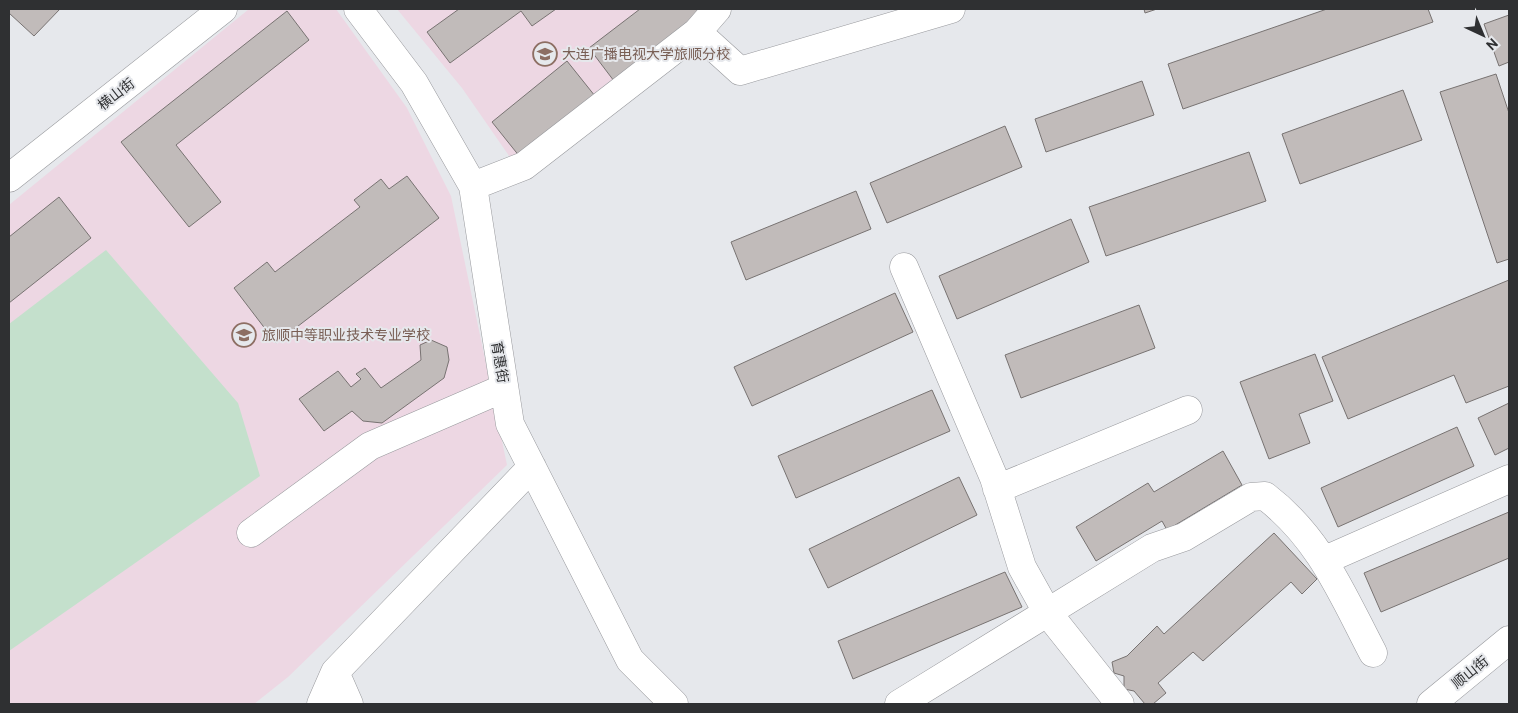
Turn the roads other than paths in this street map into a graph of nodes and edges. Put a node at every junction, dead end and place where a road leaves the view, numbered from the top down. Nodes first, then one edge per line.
1 (223, 9) edge
2 (358, 9) edge
3 (717, 9) edge
4 (951, 9) edge
5 (697, 32) junction
6 (9, 178) edge
7 (473, 186) junction
8 (904, 267) dead end
9 (504, 388) junction
10 (1188, 410) dead end
11 (532, 467) junction
12 (1509, 479) edge
13 (997, 489) junction
14 (251, 533) dead end
15 (1325, 560) junction
16 (1047, 612) junction
17 (1509, 640) edge
18 (1373, 653) dead end
19 (335, 672) junction
20 (321, 704) edge
21 (349, 704) edge
22 (674, 704) edge
23 (899, 704) edge
24 (1120, 704) edge
25 (1430, 704) edge

1 - 6 street, 横山街
2 - 7 street, 育惠街
3 - 5 street
4 - 5 street
5 - 7 street
7 - 9 street, 育惠街
8 - 13 street
9 - 11 street, 育惠街
9 - 14 street
10 - 13 street
11 - 19 street
11 - 22 street, 育惠街
12 - 15 street
13 - 16 street
15 - 16 street
15 - 18 street
16 - 23 street
16 - 24 street
17 - 25 street, 顺山街
19 - 20 street
19 - 21 street

